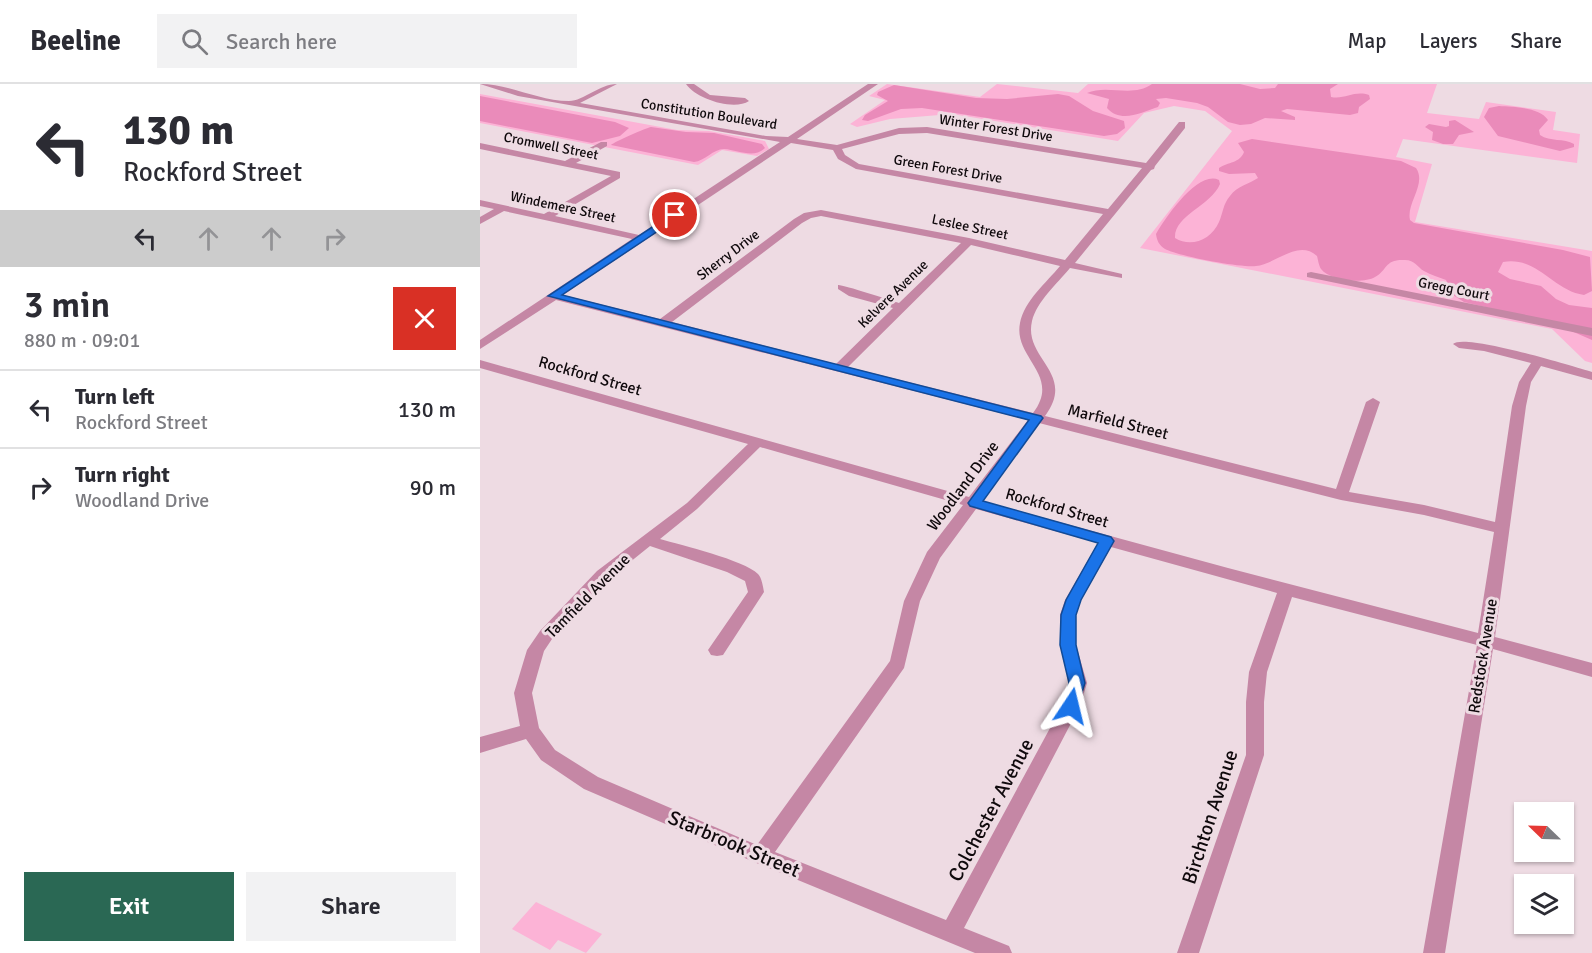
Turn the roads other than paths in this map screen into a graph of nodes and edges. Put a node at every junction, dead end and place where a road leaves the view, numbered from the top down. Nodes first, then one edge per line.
1 (484, 84) edge
2 (505, 84) edge
3 (613, 84) edge
4 (690, 84) edge
5 (874, 84) edge
6 (580, 99) junction
7 (745, 101) dead end
8 (571, 104) junction
9 (1182, 124) dead end
10 (788, 140) junction
11 (604, 144) dead end
12 (480, 146) edge
13 (837, 148) junction
14 (568, 163) junction
15 (1151, 167) junction
16 (480, 203) edge
17 (503, 208) junction
18 (1112, 213) junction
19 (815, 214) joint
20 (546, 217) junction
21 (480, 220) edge
22 (640, 238) junction
23 (969, 241) junction
24 (1066, 266) junction
25 (1311, 275) dead end
26 (1118, 276) dead end
27 (842, 286) dead end
28 (553, 296) junction
29 (901, 307) junction
30 (662, 324) junction
31 (1592, 332) edge
32 (1459, 344) dead end
33 (480, 345) edge
34 (1538, 363) junction
35 (480, 364) edge
36 (839, 369) junction
37 (1592, 376) edge
38 (1374, 402) dead end
39 (1037, 418) junction
40 (758, 442) junction
41 (1341, 495) junction
42 (975, 503) junction
43 (1503, 529) junction
44 (648, 540) junction
45 (1107, 541) junction
46 (1286, 590) junction
47 (1486, 639) junction
48 (717, 650) dead end
49 (1592, 670) edge
50 (530, 730) junction
51 (480, 745) edge
52 (761, 856) junction
53 (951, 932) junction
54 (1002, 953) edge
55 (1188, 953) edge
56 (1434, 953) edge

1 - 8 street, Constitution Boulevard
2 - 6 street, Constitution Boulevard
3 - 6 street
4 - 7 street
5 - 10 street
6 - 8 street
6 - 10 street, Constitution Boulevard
8 - 10 street, Constitution Boulevard
9 - 15 street, Woodland Drive
10 - 13 street
10 - 22 street
11 - 14 street
12 - 14 street, Cromwell Street
13 - 15 street, Winter Forest Drive
13 - 18 street, Green Forest Drive
14 - 20 street, Cromwell Street
15 - 18 street, Woodland Drive
16 - 17 street, Windemere Street
17 - 20 street, Windemere Street
17 - 21 street
18 - 24 street, Woodland Drive
19 - 23 street, Leslee Street
19 - 30 street, Sherry Drive
20 - 22 street, Windemere Street
22 - 28 street
23 - 24 street, Leslee Street
23 - 29 street, Kelvere Avenue
24 - 26 street, Leslee Street
24 - 39 street, Woodland Drive
25 - 31 street, Gregg Court
27 - 29 street
28 - 30 street, Marfield Street
28 - 33 street
29 - 36 street, Kelvere Avenue
30 - 36 street, Marfield Street
32 - 34 street
34 - 37 street
34 - 43 street, Redstock Avenue
35 - 40 street, Rockford Street
36 - 39 street, Marfield Street
38 - 41 street
39 - 41 street, Marfield Street
39 - 42 street, Woodland Drive
40 - 42 street, Rockford Street
40 - 44 street, Tamfield Avenue
41 - 43 street, Marfield Street
42 - 45 street, Rockford Street
42 - 52 street, Woodland Drive
43 - 47 street, Redstock Avenue
44 - 48 street
44 - 50 street, Tamfield Avenue
45 - 46 street, Rockford Street
45 - 53 street, Colchester Avenue
46 - 47 street, Rockford Street
46 - 55 street, Birchton Avenue
47 - 49 street, Rockford Street
47 - 56 street, Redstock Avenue
50 - 51 street
50 - 52 street, Starbrook Street
52 - 53 street, Starbrook Street
53 - 54 street, Starbrook Street

